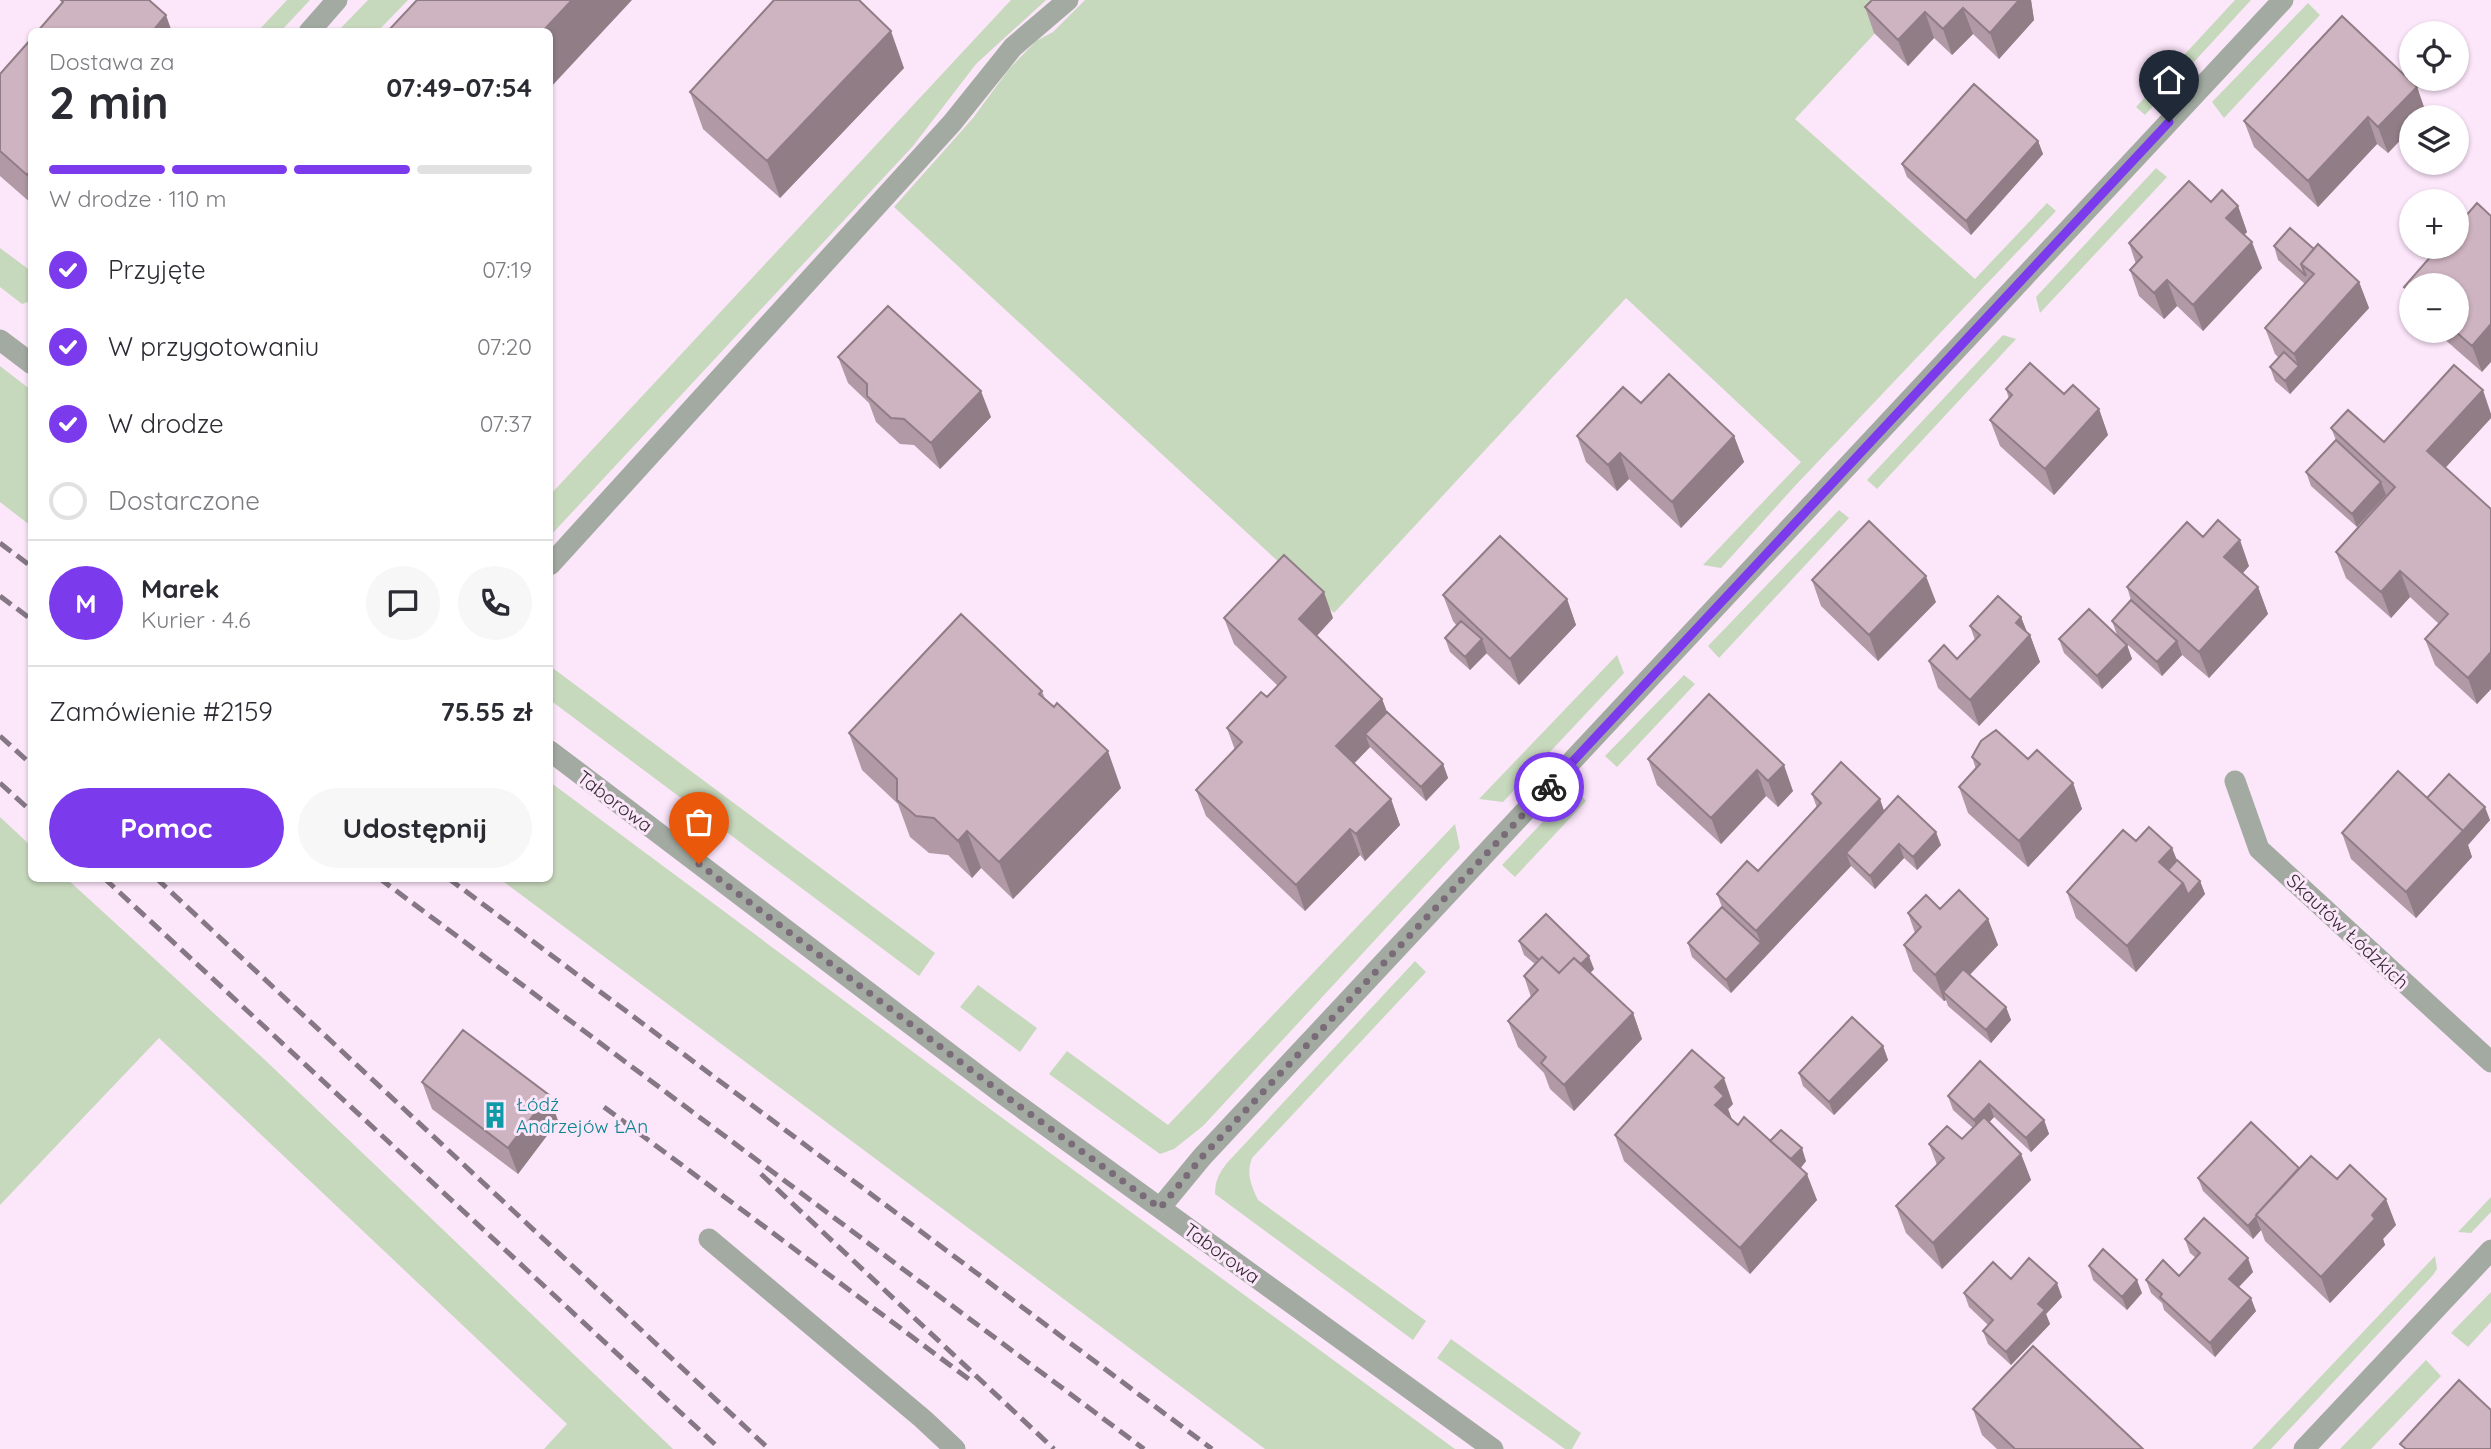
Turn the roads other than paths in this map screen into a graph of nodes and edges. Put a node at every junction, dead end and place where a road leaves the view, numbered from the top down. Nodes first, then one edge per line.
1 (337, 0) edge
2 (1068, 0) edge
3 (2283, 0) edge
4 (312, 28) edge
5 (0, 340) edge
6 (28, 360) edge
7 (553, 562) edge
8 (553, 753) edge
9 (2235, 781) dead end
10 (2491, 1062) edge
11 (1160, 1208) junction
12 (709, 1239) dead end
13 (2491, 1250) edge
14 (955, 1449) edge
15 (1493, 1449) edge
16 (2304, 1449) edge

1 - 4 street
2 - 7 street
3 - 11 street
5 - 6 street
8 - 11 street, Taborowa
9 - 10 street, Skautów Łódzkich
11 - 15 street, Taborowa
12 - 14 street
13 - 16 street

